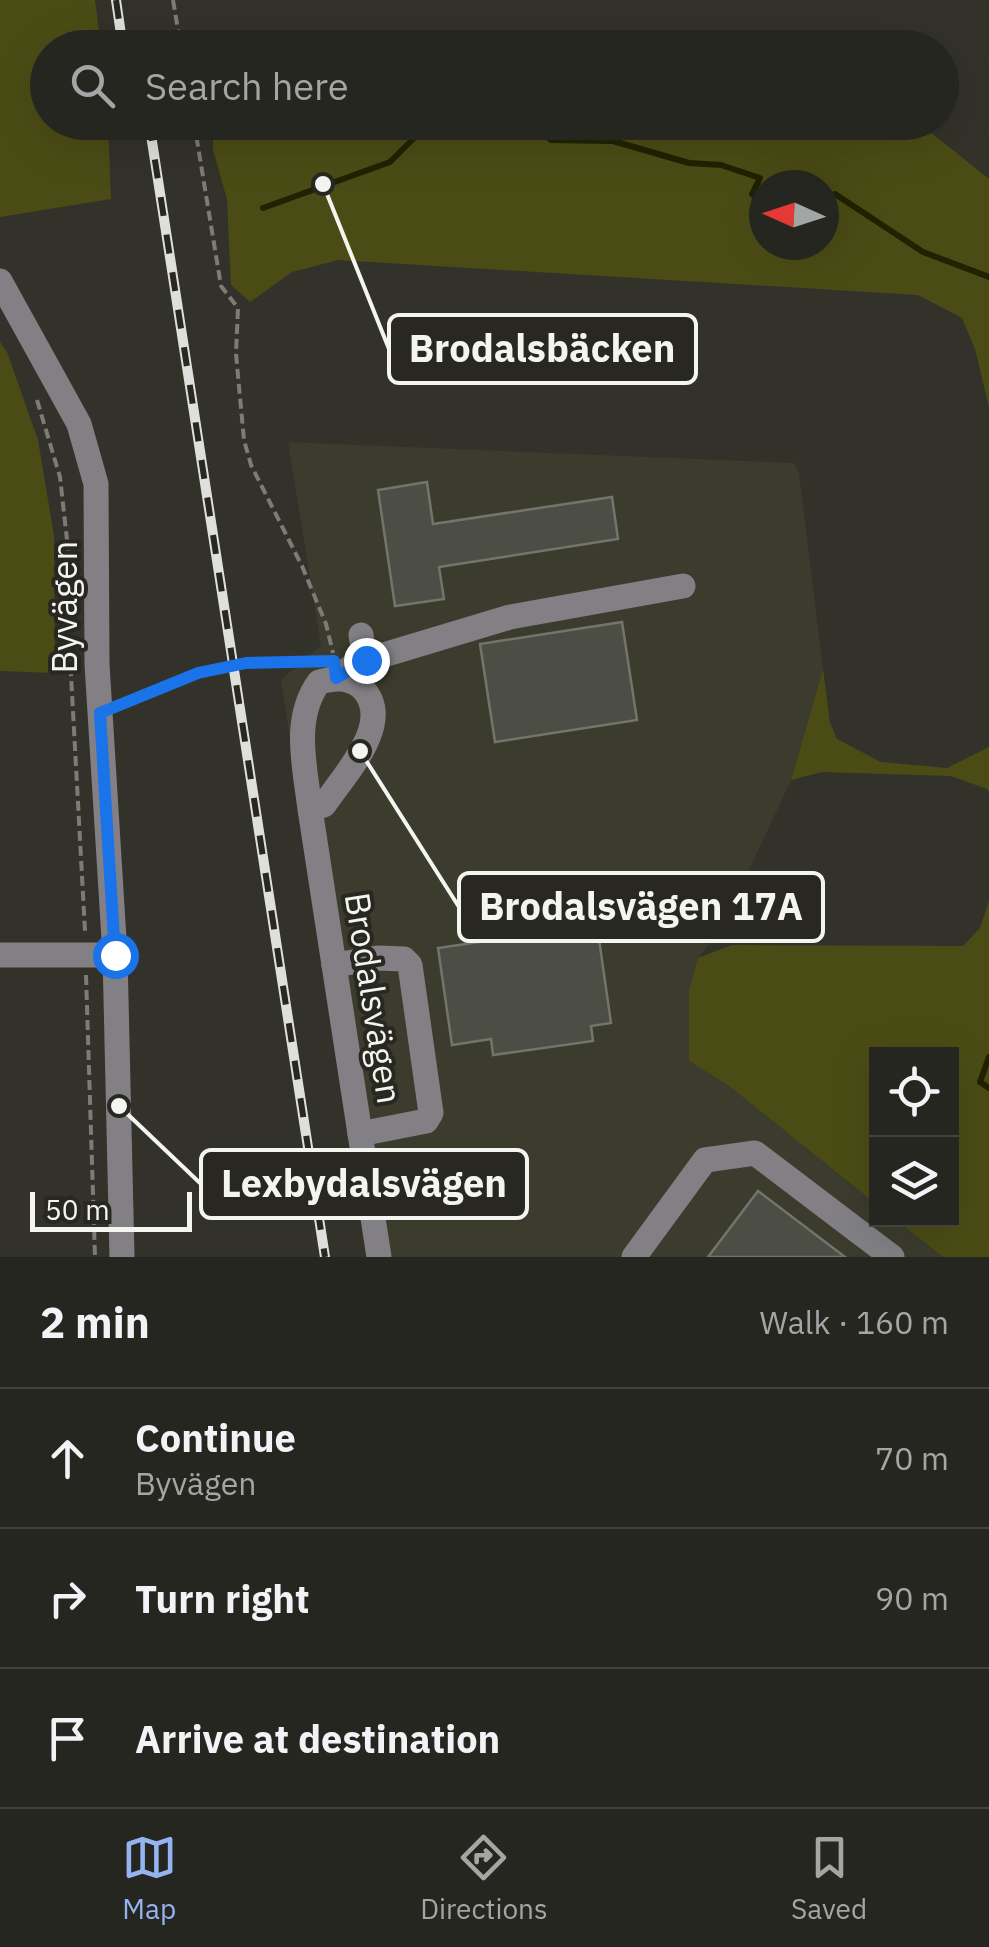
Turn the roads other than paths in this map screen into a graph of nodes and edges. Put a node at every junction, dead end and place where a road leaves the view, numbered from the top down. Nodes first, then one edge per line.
1 (0, 281) edge
2 (683, 586) dead end
3 (335, 670) junction
4 (310, 809) junction
5 (0, 955) edge
6 (115, 955) junction
7 (334, 965) junction
8 (360, 1134) junction
9 (122, 1257) edge
10 (379, 1257) edge
11 (634, 1257) edge
12 (892, 1257) edge

1 - 6 street, Byvägen
2 - 3 street, Brodalsvägen
3 - 4 street, Brodalsvägen
3 - 4 street
4 - 7 street, Brodalsvägen
5 - 6 street
6 - 9 street, Byvägen
7 - 8 street, Brodalsvägen
7 - 8 street
8 - 10 street, Brodalsvägen
11 - 12 street

